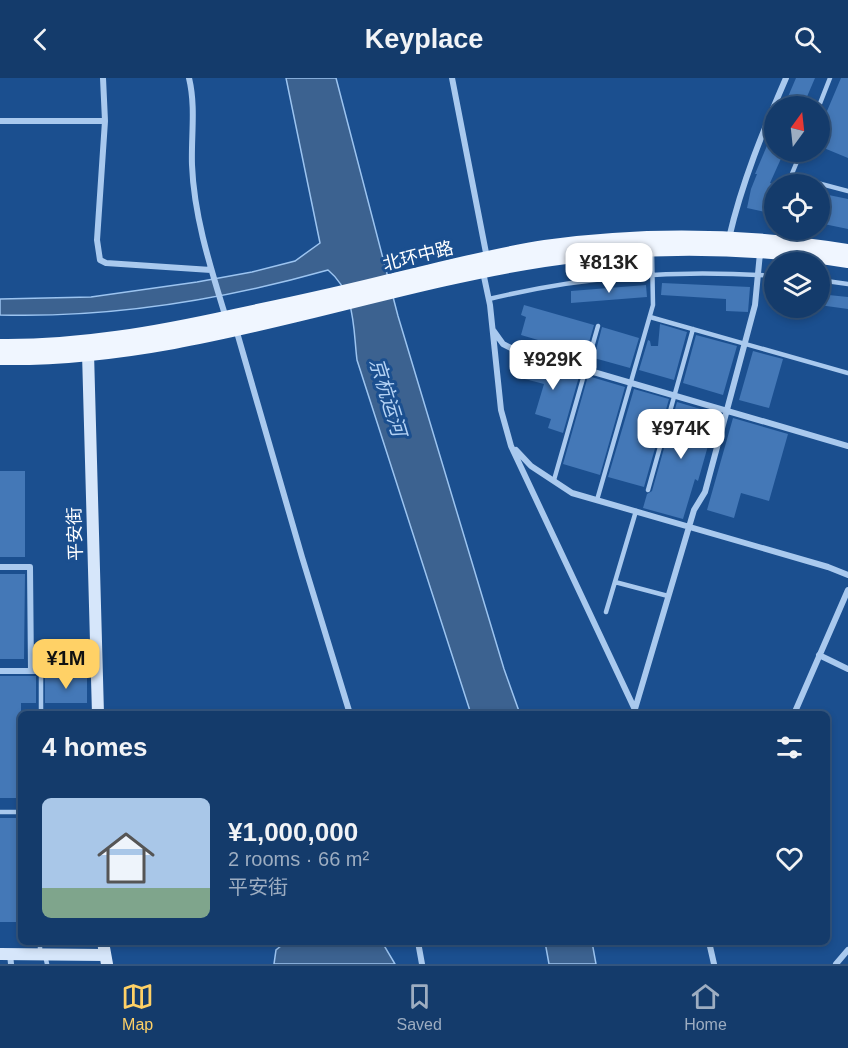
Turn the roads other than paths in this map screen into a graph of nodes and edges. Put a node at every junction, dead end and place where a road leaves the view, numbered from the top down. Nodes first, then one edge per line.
1 (103, 78) edge
2 (189, 78) edge
3 (452, 78) edge
4 (786, 78) edge
5 (830, 78) edge
6 (823, 96) edge
7 (0, 121) edge
8 (105, 121) junction
9 (797, 162) edge
10 (848, 191) edge
11 (729, 238) junction
12 (652, 249) junction
13 (848, 250) edge
14 (760, 253) junction
15 (848, 261) edge
16 (485, 265) junction
17 (211, 270) junction
18 (653, 274) junction
19 (758, 275) junction
20 (764, 275) edge
21 (830, 282) edge
22 (848, 284) edge
23 (489, 299) junction
24 (650, 316) junction
25 (231, 323) junction
26 (598, 326) dead end
27 (693, 329) junction
28 (492, 330) junction
29 (745, 344) junction
30 (0, 346) edge
31 (88, 353) junction
32 (0, 358) edge
33 (585, 370) junction
34 (848, 373) edge
35 (631, 383) junction
36 (674, 396) junction
37 (727, 411) junction
38 (511, 446) junction
39 (848, 446) edge
40 (554, 480) junction
41 (648, 490) dead end
42 (597, 500) junction
43 (636, 511) junction
44 (689, 527) junction
45 (0, 567) edge
46 (848, 575) edge
47 (615, 582) junction
48 (848, 590) edge
49 (668, 596) junction
50 (606, 612) dead end
51 (819, 655) junction
52 (848, 669) edge
53 (0, 671) edge
54 (31, 671) junction
55 (41, 671) junction
56 (97, 671) junction
57 (41, 711) edge
58 (98, 711) edge
59 (349, 711) edge
60 (636, 711) edge
61 (636, 711) edge
62 (795, 711) edge
63 (18, 812) edge
64 (0, 813) edge
65 (104, 945) edge
66 (419, 945) edge
67 (710, 945) edge
68 (848, 950) edge
69 (43, 954) edge
70 (7, 958) edge
71 (106, 960) edge
72 (422, 964) edge
73 (714, 964) edge
74 (836, 964) edge

1 - 8 street
2 - 17 street
3 - 16 street
4 - 11 street
5 - 6 lane
7 - 8 street
8 - 17 street
9 - 10 lane
11 - 13 main road, 北环中路
11 - 16 main road, 北环中路
12 - 14 main road, 北环中路
12 - 16 main road, 北环中路
12 - 18 lane
14 - 15 main road, 北环中路
14 - 19 street
16 - 23 street
16 - 25 main road, 北环中路
17 - 25 street
18 - 19 lane
18 - 23 lane
18 - 24 lane
19 - 20 lane
19 - 29 street
21 - 22 lane
23 - 28 street
24 - 27 lane
24 - 35 lane
25 - 30 main road, 北环中路
25 - 31 main road, 北环中路
25 - 59 street
26 - 33 lane
27 - 29 lane
27 - 36 lane
28 - 33 street
28 - 38 street
29 - 34 lane
29 - 37 street
31 - 32 main road, 北环中路
31 - 56 street, 平安街
33 - 35 street
33 - 40 lane
35 - 36 street
35 - 42 lane
36 - 37 street
36 - 41 lane
37 - 39 street
37 - 44 street
38 - 40 street
38 - 60 street
40 - 42 street
42 - 43 street
43 - 44 street
43 - 47 lane
44 - 46 street
44 - 49 street
45 - 54 street
47 - 49 lane
47 - 50 lane
48 - 51 street
49 - 61 street
51 - 52 street
51 - 62 street
53 - 54 street
54 - 55 street
55 - 56 street
55 - 57 lane
56 - 58 street, 平安街
63 - 64 lane
65 - 71 street
66 - 72 street
67 - 73 street
68 - 74 street
69 - 70 street
69 - 71 street

